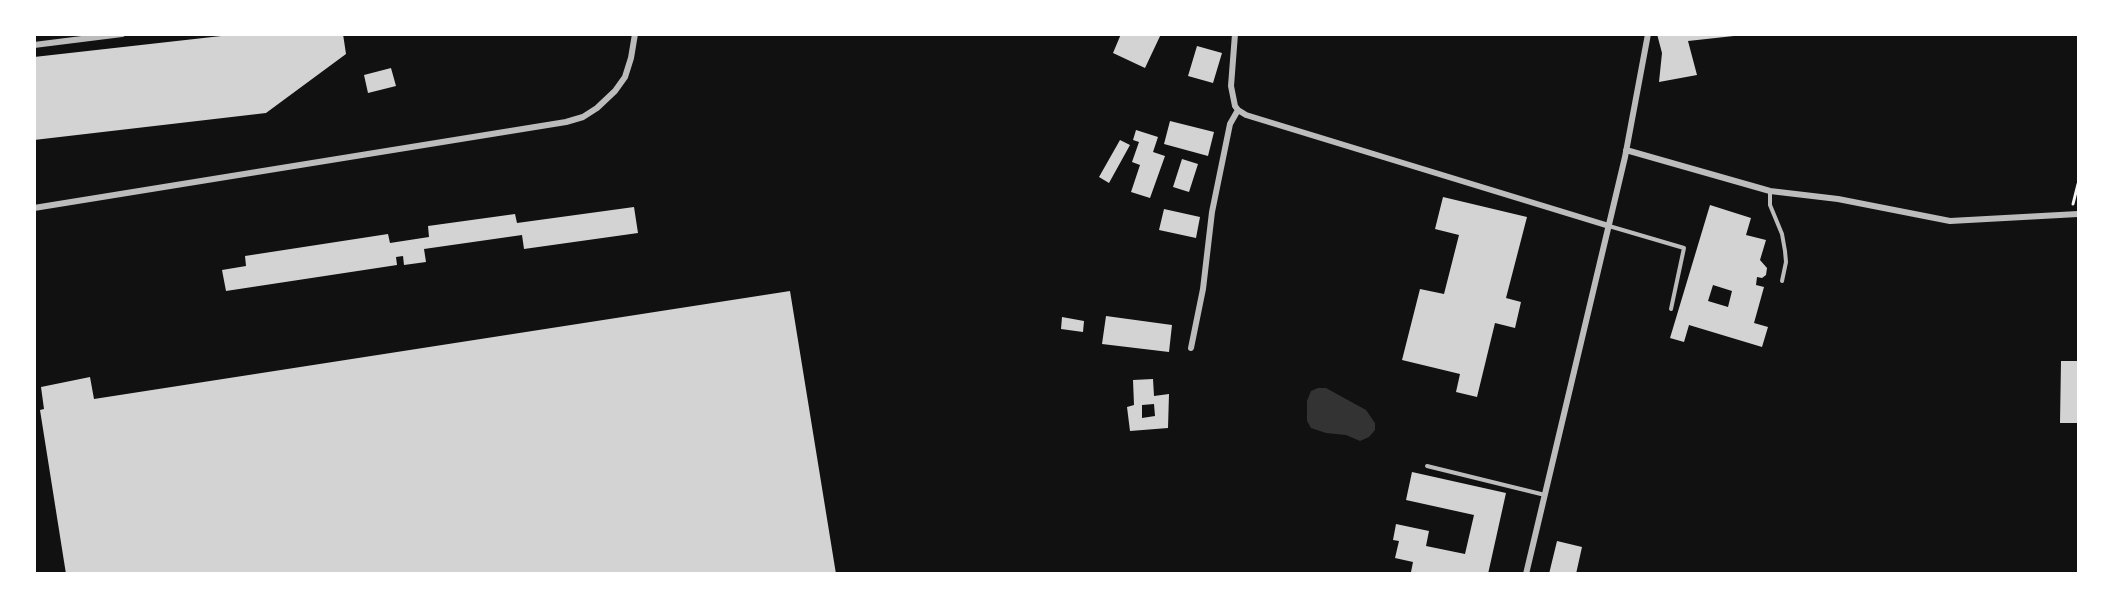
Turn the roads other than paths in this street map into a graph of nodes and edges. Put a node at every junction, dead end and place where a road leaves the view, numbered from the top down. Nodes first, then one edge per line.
1 (122, 34) edge
2 (635, 34) edge
3 (1235, 34) edge
4 (1648, 34) edge
5 (34, 45) edge
6 (1238, 110) junction
7 (1626, 150) junction
8 (1770, 191) junction
9 (34, 208) edge
10 (2079, 214) edge
11 (1609, 226) junction
12 (1782, 281) dead end
13 (1671, 309) dead end
14 (1191, 348) dead end
15 (1427, 466) dead end
16 (1545, 495) junction
17 (1526, 573) edge

1 - 5 street
2 - 9 street
3 - 6 street
4 - 7 street
6 - 11 street
6 - 14 street
7 - 8 street
7 - 11 street
8 - 10 street
8 - 12 lane
11 - 13 lane
11 - 16 street
15 - 16 lane
16 - 17 street

